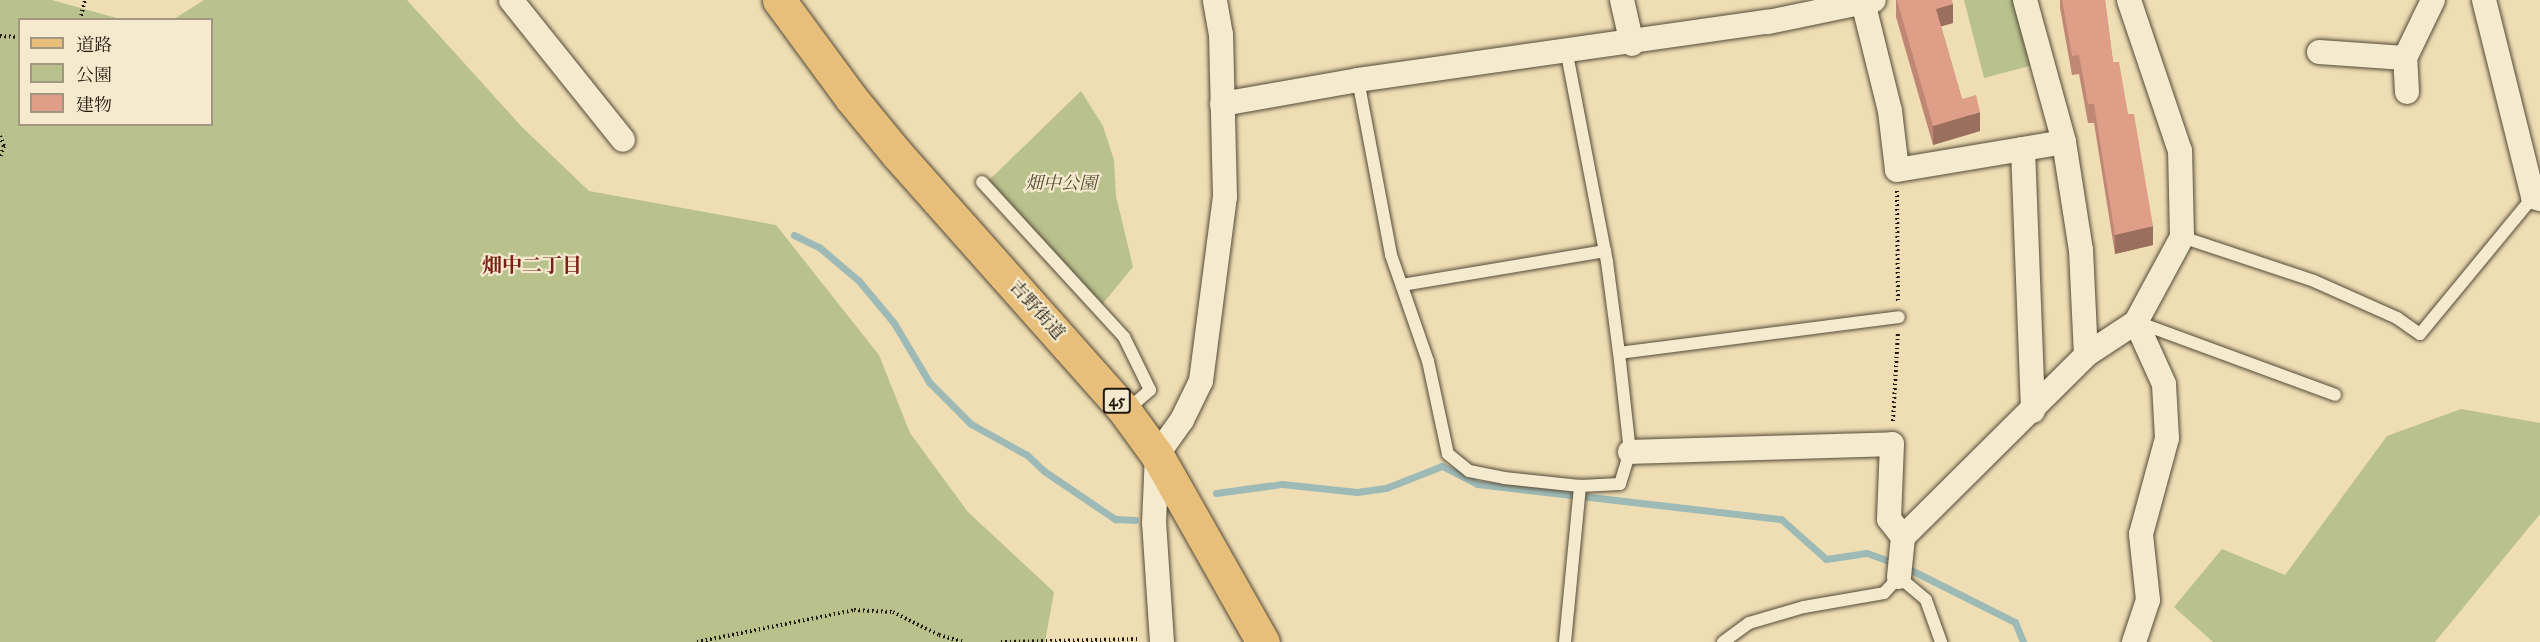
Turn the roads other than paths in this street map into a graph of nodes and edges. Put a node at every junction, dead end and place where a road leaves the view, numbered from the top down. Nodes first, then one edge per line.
1 (512, 0) edge
2 (779, 0) edge
3 (1215, 0) edge
4 (1622, 0) edge
5 (2025, 0) edge
6 (2129, 0) edge
7 (2433, 0) edge
8 (2484, 0) edge
9 (1868, 1) edge
10 (1632, 44) junction
11 (1566, 50) junction
12 (2319, 52) dead end
13 (2405, 58) junction
14 (1358, 80) junction
15 (2407, 92) dead end
16 (1222, 104) junction
17 (622, 140) dead end
18 (2064, 142) junction
19 (2023, 149) junction
20 (982, 183) dead end
21 (2536, 198) edge
22 (2182, 237) junction
23 (1605, 252) junction
24 (1402, 285) junction
25 (1899, 316) dead end
26 (2136, 322) junction
27 (1619, 353) junction
28 (2086, 355) junction
29 (2335, 395) dead end
30 (1125, 411) junction
31 (2033, 411) junction
32 (1630, 452) junction
33 (1157, 456) junction
34 (1580, 486) junction
35 (1903, 537) junction
36 (1899, 578) junction
37 (1162, 640) edge
38 (1263, 642) edge
39 (1565, 642) edge
40 (1723, 642) edge
41 (1941, 642) edge
42 (2134, 642) edge

1 - 17 street
2 - 30 main road, 吉野街道 / 45
3 - 16 street
4 - 10 street
5 - 18 street
6 - 22 street
7 - 13 street
8 - 21 street
9 - 10 street
9 - 19 street
10 - 11 street
11 - 14 street
11 - 23 lane
12 - 13 street
13 - 15 street
14 - 16 street
14 - 24 lane
16 - 33 street
18 - 19 street
18 - 28 street
19 - 31 street
20 - 30 lane
21 - 22 lane
22 - 26 street
23 - 24 lane
23 - 27 lane
24 - 34 lane
25 - 27 lane
26 - 28 street
26 - 29 lane
26 - 42 street
27 - 32 lane
28 - 31 street
30 - 33 main road, 吉野街道 / 45
31 - 35 street
32 - 34 lane
32 - 35 street
33 - 37 street
33 - 38 main road, 吉野街道 / 45
34 - 39 lane
35 - 36 street
36 - 40 lane
36 - 41 lane

